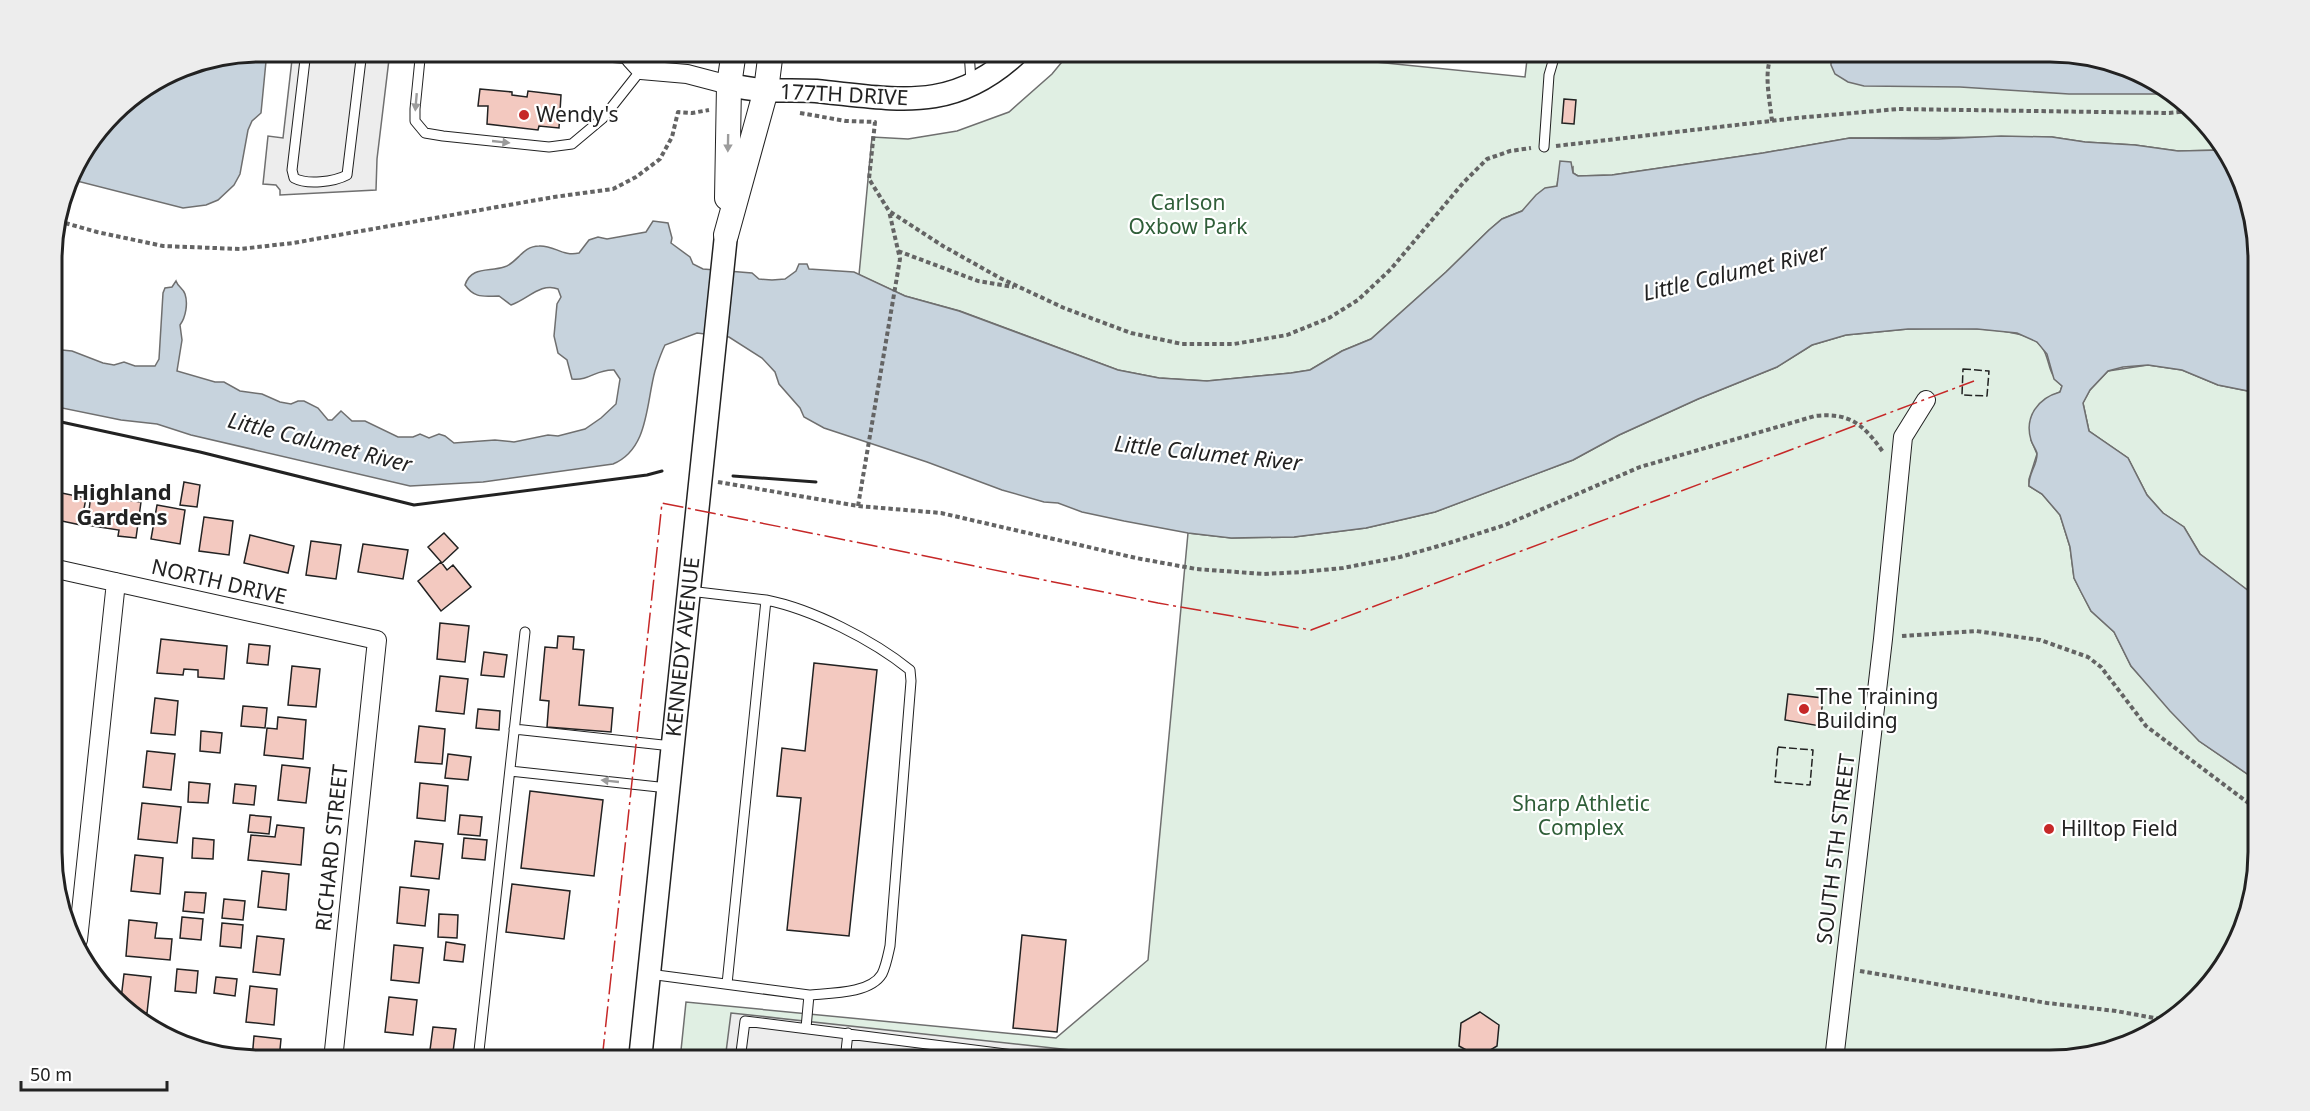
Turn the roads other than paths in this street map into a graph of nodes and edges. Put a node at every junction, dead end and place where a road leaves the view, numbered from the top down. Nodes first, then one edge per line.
1 (305, 62) edge
2 (361, 62) edge
3 (420, 62) edge
4 (633, 62) edge
5 (642, 62) edge
6 (732, 62) edge
7 (770, 62) edge
8 (970, 62) edge
9 (1006, 62) edge
10 (1553, 62) edge
11 (729, 85) junction
12 (972, 85) junction
13 (766, 90) junction
14 (1544, 147) road end
15 (726, 235) junction
16 (1926, 400) dead end
17 (62, 570) edge
18 (116, 582) junction
19 (689, 591) junction
20 (765, 600) junction
21 (525, 632) dead end
22 (377, 640) joint
23 (514, 729) junction
24 (672, 746) junction
25 (510, 771) junction
26 (668, 788) junction
27 (79, 932) edge
28 (649, 974) junction
29 (727, 984) junction
30 (809, 994) junction
31 (806, 1028) junction
32 (848, 1033) junction
33 (1835, 1049) edge
34 (334, 1050) edge
35 (479, 1050) edge
36 (641, 1050) edge
37 (741, 1050) edge
38 (846, 1050) edge
39 (974, 1050) edge

1 - 2 lane
3 -> 4 lane
5 - 11 street
6 - 11 main road, KENNEDY AVENUE
7 - 13 main road, KENNEDY AVENUE
8 - 12 lane
9 - 12 street, 177TH DRIVE
10 - 14 lane
11 - 13 street, 177TH DRIVE
11 -> 15 main road, KENNEDY AVENUE
12 - 13 street, 177TH DRIVE
13 - 15 main road, KENNEDY AVENUE
15 - 19 street, KENNEDY AVENUE
16 - 33 street, SOUTH 5TH STREET
17 - 18 street, NORTH DRIVE
18 - 22 street, NORTH DRIVE
18 - 27 street
19 - 20 lane
19 - 24 street, KENNEDY AVENUE
20 - 29 lane
20 - 30 lane
21 - 23 lane
22 - 34 street, RICHARD STREET
23 - 24 lane
23 - 25 lane
24 - 26 street, KENNEDY AVENUE
26 -> 25 lane
25 - 35 lane
26 - 28 street, KENNEDY AVENUE
28 - 29 lane
28 - 36 street, KENNEDY AVENUE
29 - 30 lane
30 - 31 lane
31 - 32 lane
31 - 37 lane
32 - 38 lane
32 - 39 lane

